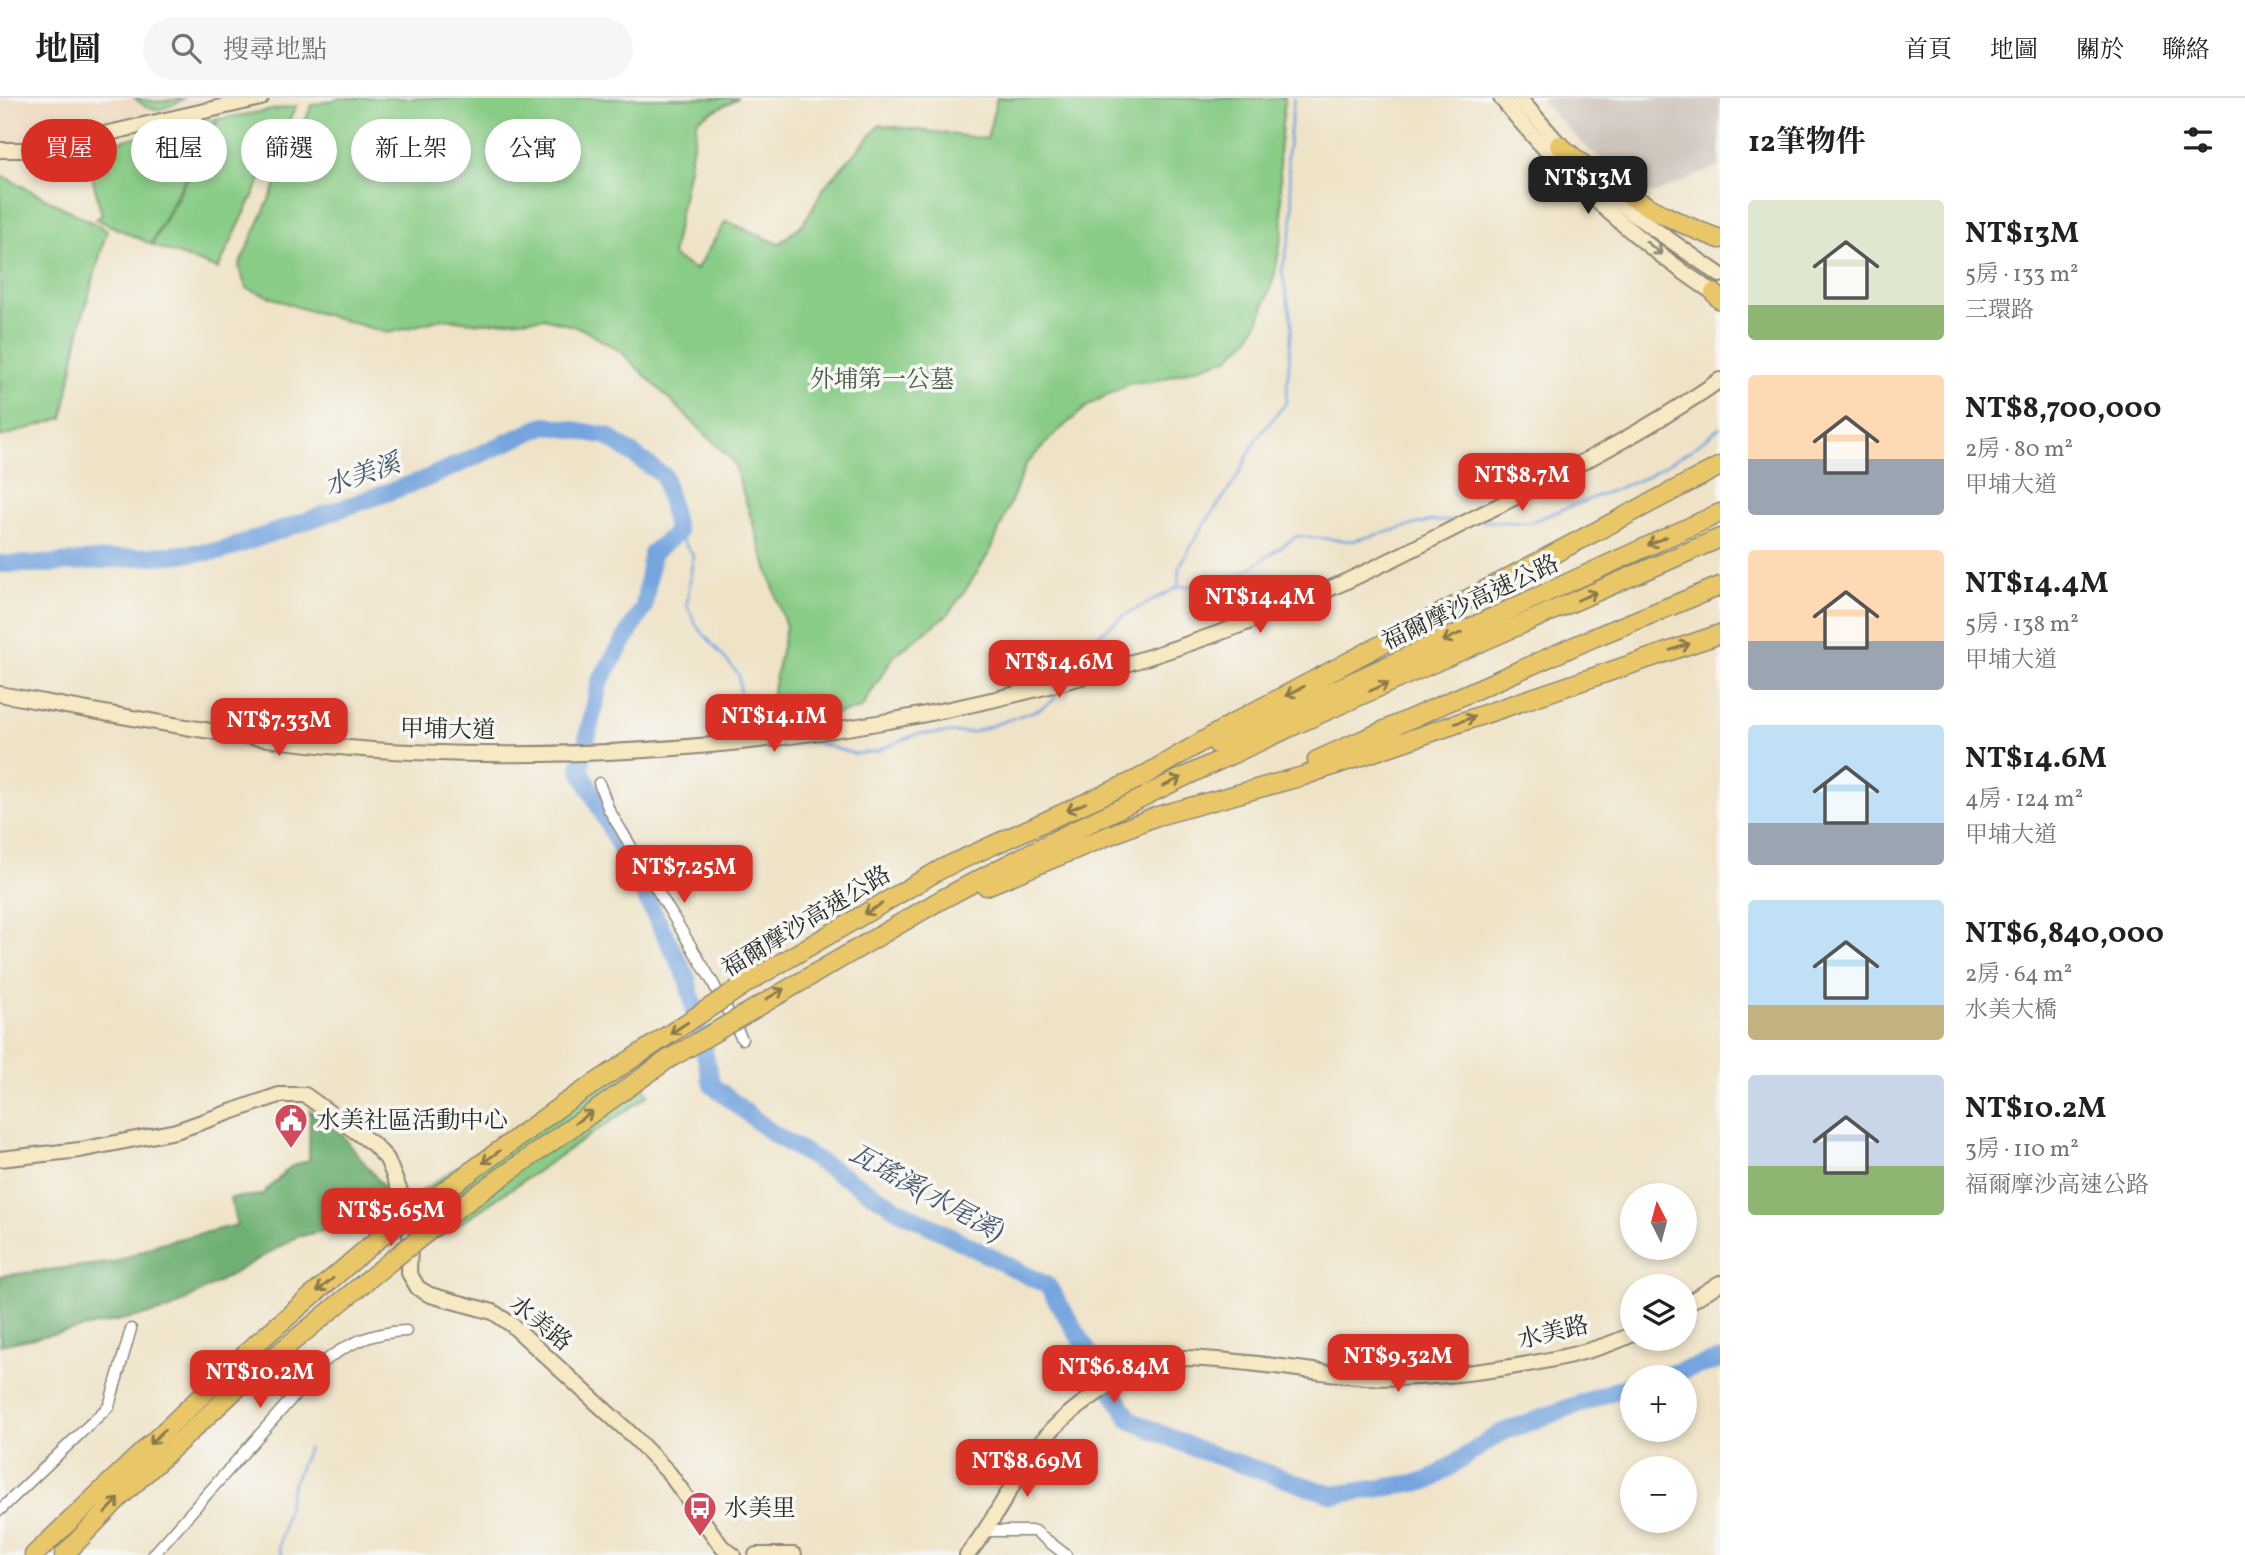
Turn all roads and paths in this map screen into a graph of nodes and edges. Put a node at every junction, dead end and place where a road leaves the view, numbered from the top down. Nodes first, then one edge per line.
1 (261, 98) edge
2 (1501, 98) edge
3 (1519, 98) edge
4 (220, 102) edge
5 (1559, 145) junction
6 (0, 150) edge
7 (1720, 239) edge
8 (1720, 275) edge
9 (1718, 296) edge
10 (1720, 380) edge
11 (1720, 454) edge
12 (1720, 466) edge
13 (1636, 509) junction
14 (1720, 513) edge
15 (1720, 538) edge
16 (1720, 586) edge
17 (1720, 634) edge
18 (0, 694) edge
19 (1138, 779) junction
20 (599, 783) dead end
21 (1237, 796) junction
22 (937, 902) junction
23 (742, 1039) dead end
24 (0, 1159) edge
25 (1720, 1283) edge
26 (1697, 1297) edge
27 (131, 1329) dead end
28 (406, 1331) dead end
29 (1620, 1338) edge
30 (0, 1510) edge
31 (988, 1531) junction
32 (34, 1555) edge
33 (64, 1555) edge
34 (153, 1555) edge
35 (733, 1555) edge
36 (756, 1555) edge
37 (794, 1555) edge
38 (967, 1555) edge
39 (1066, 1555) edge

1 - 4 street
2 -> 9 street
3 - 5 street
4 - 6 street
5 - 7 highway
5 - 8 street
10 - 18 street, 甲埔大道
11 - 13 highway
12 - 13 highway
13 -> 19 highway
14 -> 19 highway, 福爾摩沙高速公路
22 -> 15 highway, 福爾摩沙高速公路
16 - 21 highway
21 -> 17 highway
19 -> 32 highway, 福爾摩沙高速公路, bridge
20 - 23 street
21 - 22 highway
33 -> 22 highway, 福爾摩沙高速公路, bridge
24 - 35 street, 水美路
25 - 26 street
27 - 30 street
28 - 34 street
29 - 31 street, 水美路
31 - 38 street
31 - 39 street
36 - 37 street

